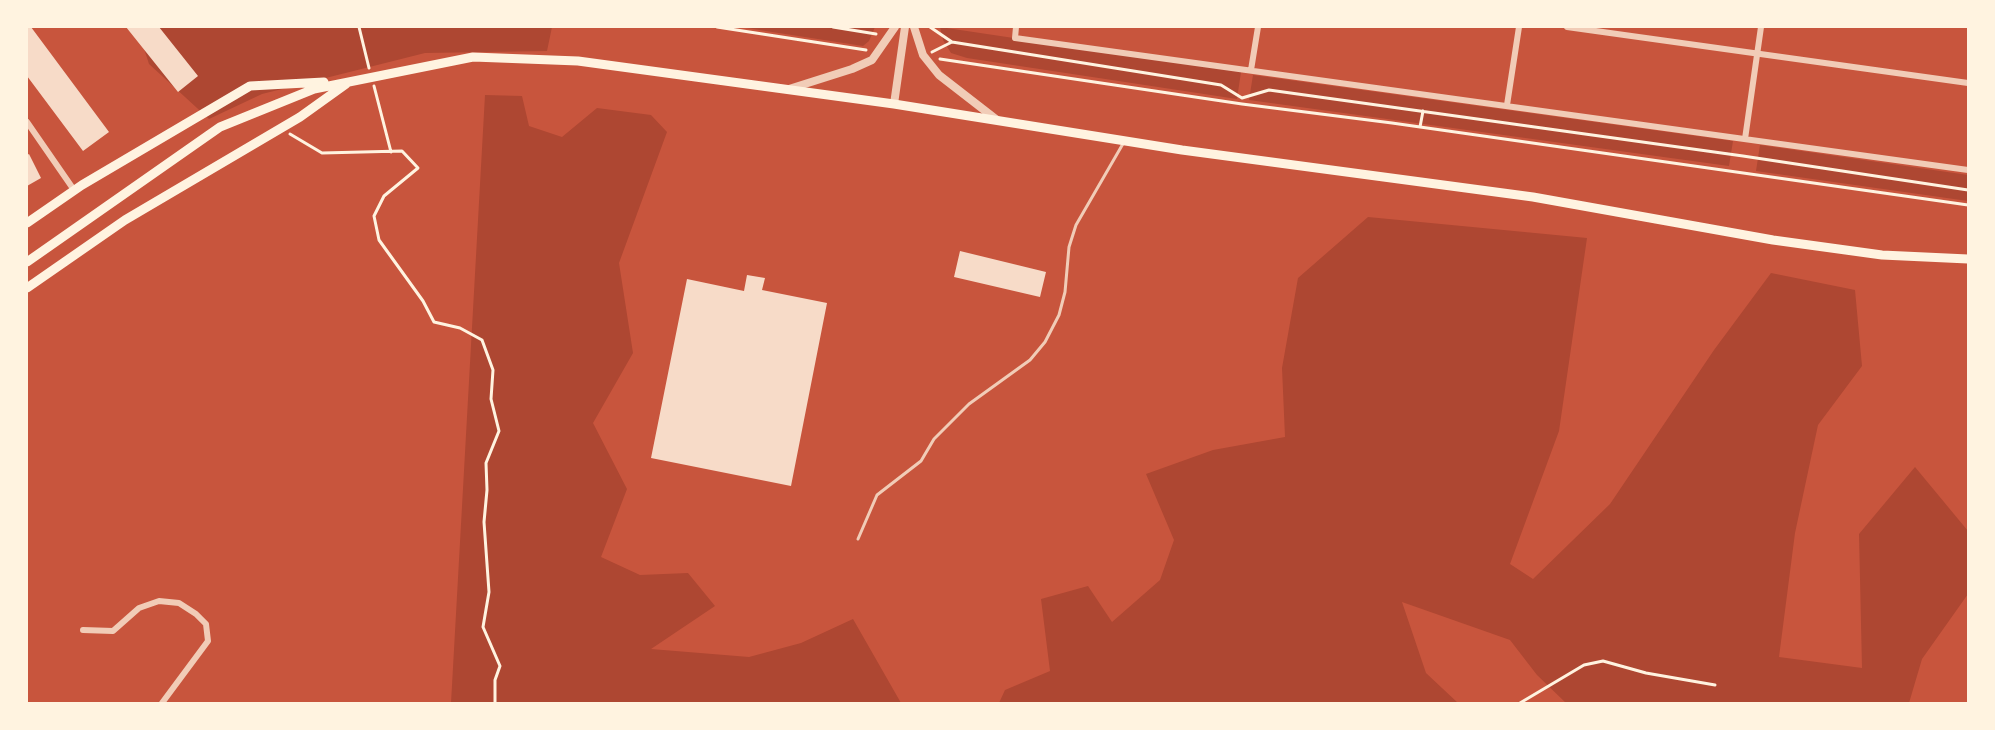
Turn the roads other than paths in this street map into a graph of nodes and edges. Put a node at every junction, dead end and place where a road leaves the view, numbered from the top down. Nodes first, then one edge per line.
1 (895, 27) edge
2 (905, 27) edge
3 (914, 27) edge
4 (1016, 27) edge
5 (1258, 27) edge
6 (1519, 27) edge
7 (1567, 27) edge
8 (1761, 27) edge
9 (1756, 53) junction
10 (1251, 70) junction
11 (351, 81) junction
12 (1968, 83) edge
13 (788, 90) junction
14 (894, 104) junction
15 (1507, 105) junction
16 (997, 121) junction
17 (27, 122) edge
18 (1745, 138) junction
19 (1125, 141) junction
20 (1968, 170) edge
21 (74, 190) junction
22 (27, 223) edge
23 (1968, 259) edge
24 (27, 262) edge
25 (27, 288) edge
26 (858, 539) dead end
27 (82, 630) dead end
28 (162, 703) edge

1 - 13 street
2 - 14 street
3 - 16 street
4 - 10 street
5 - 10 street
6 - 15 street
7 - 9 street
8 - 9 street
9 - 12 street
9 - 18 street
10 - 15 street
11 - 13 main road
11 - 21 main road
11 - 24 main road
11 - 25 main road
13 - 14 main road
14 - 16 main road
15 - 18 street
16 - 19 main road
17 - 21 street
18 - 20 street
19 - 23 main road
19 - 26 lane
21 - 22 main road
27 - 28 street

